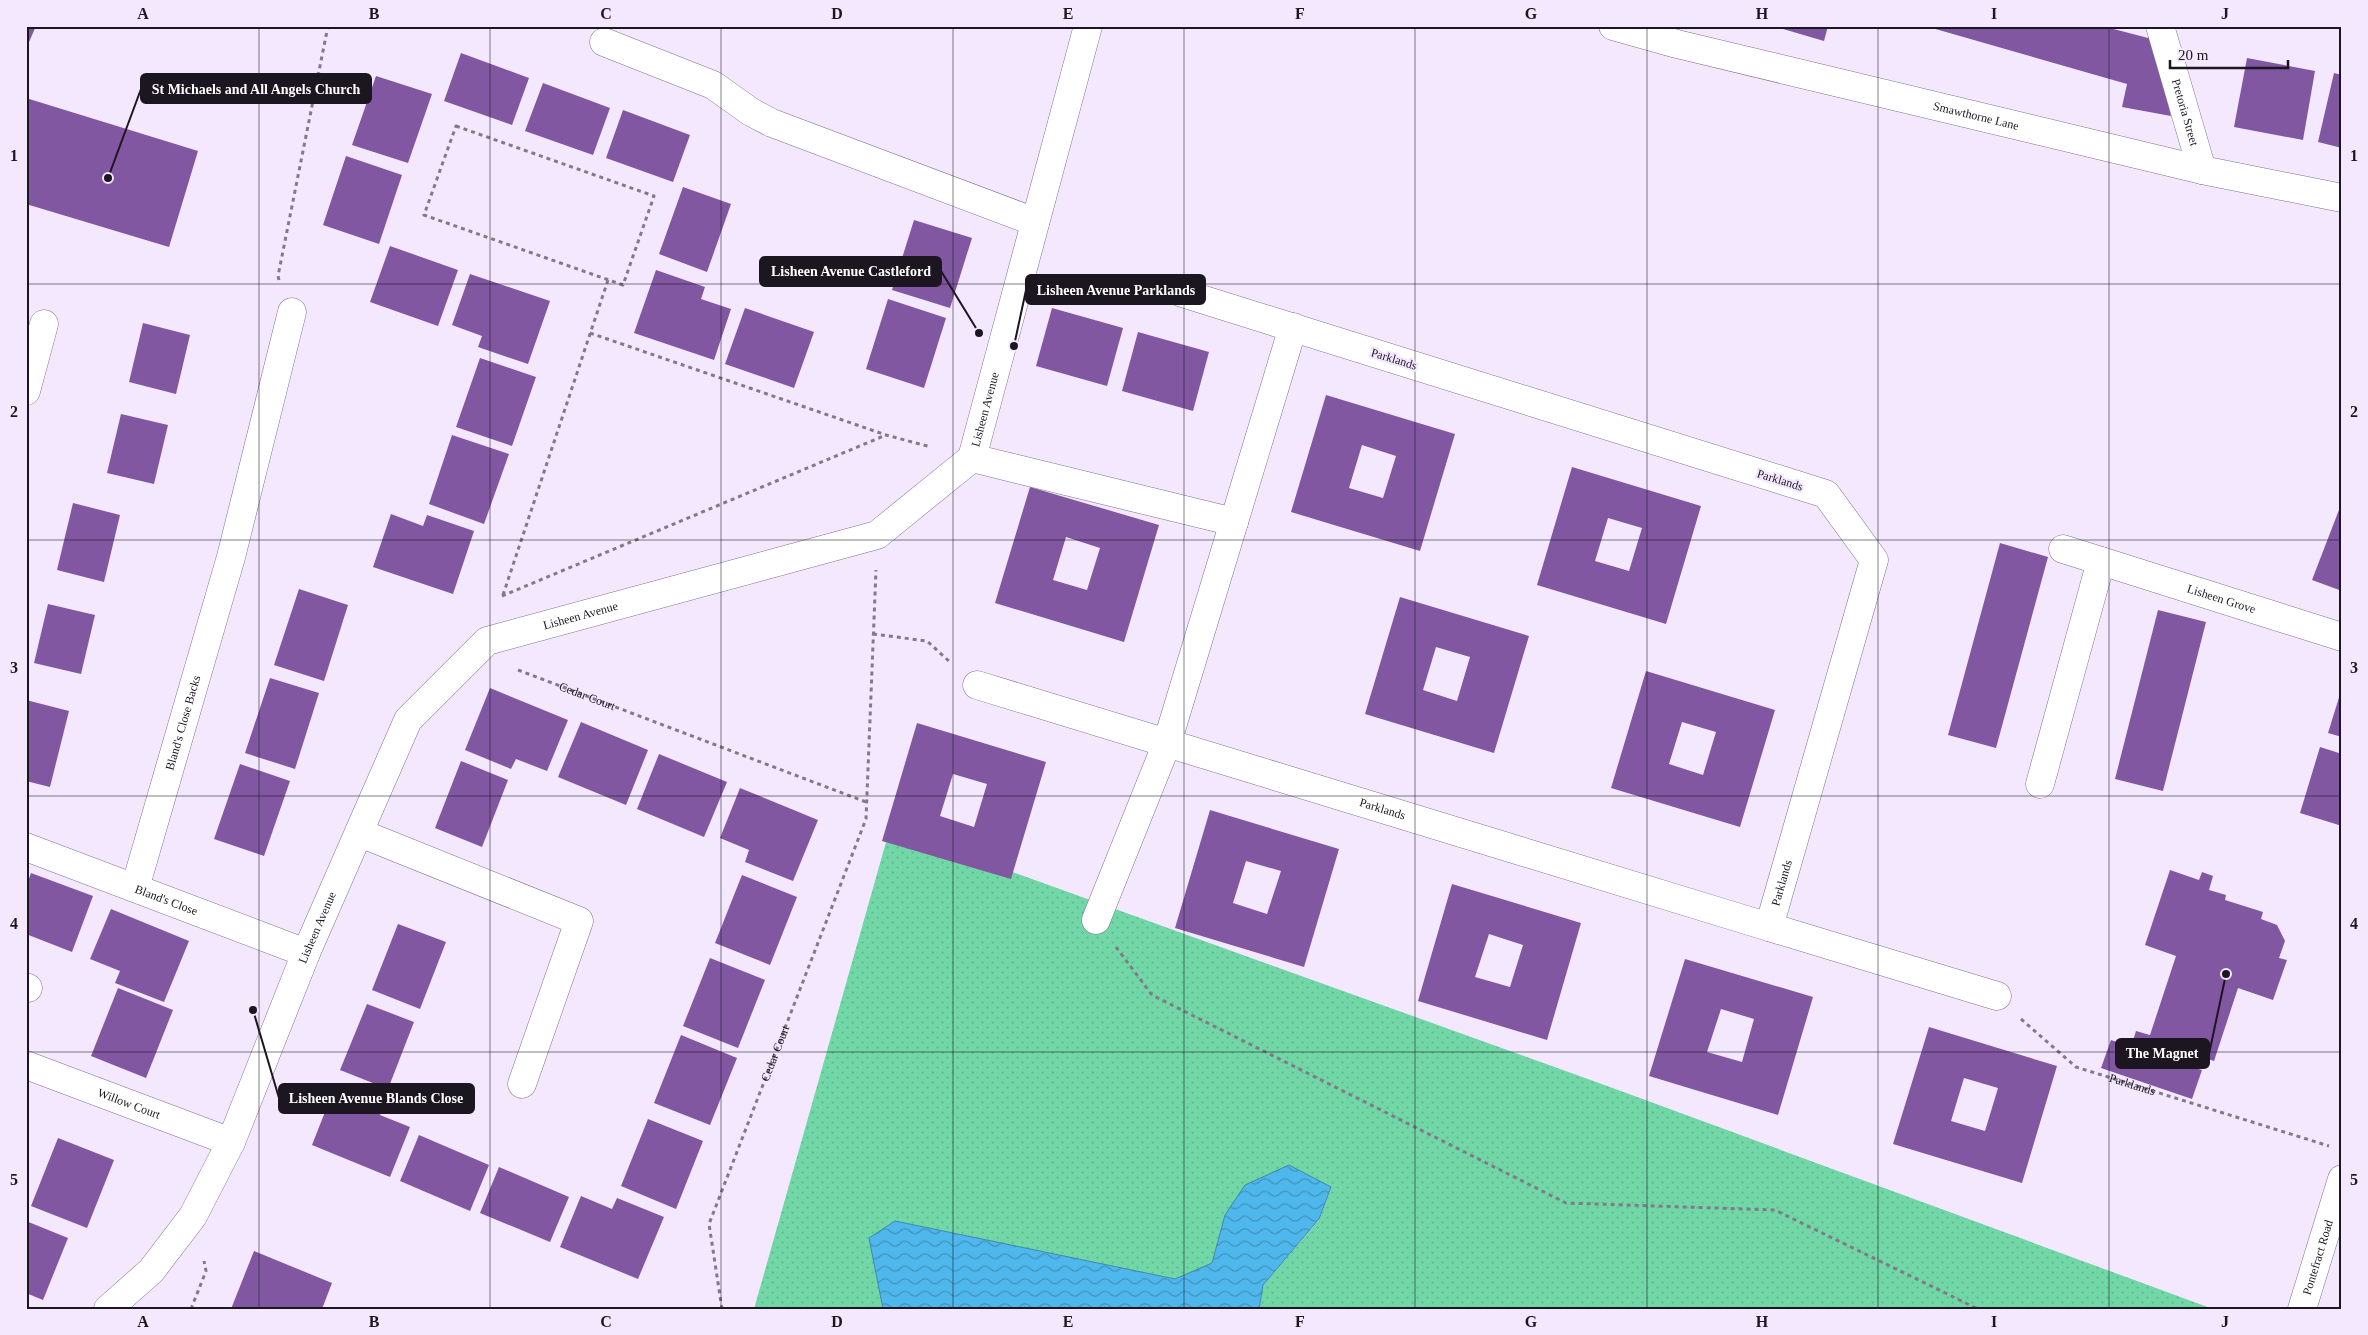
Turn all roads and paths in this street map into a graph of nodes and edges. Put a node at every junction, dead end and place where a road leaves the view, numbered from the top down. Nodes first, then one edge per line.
1 (328, 26) edge
2 (1088, 26) edge
3 (1613, 26) edge
4 (2160, 26) edge
5 (604, 42) dead end
6 (2202, 170) junction
7 (2342, 198) edge
8 (1035, 222) junction
9 (608, 280) junction
10 (1182, 293) dead end
11 (292, 312) joint
12 (44, 324) dead end
13 (1293, 327) junction
14 (590, 333) junction
15 (26, 391) edge
16 (886, 435) junction
17 (972, 458) junction
18 (1234, 522) junction
19 (877, 535) junction
20 (2063, 548) dead end
21 (2101, 561) junction
22 (502, 596) junction
23 (873, 634) junction
24 (2342, 637) edge
25 (481, 647) junction
26 (977, 685) joint
27 (1167, 743) junction
28 (2040, 784) dead end
29 (866, 802) junction
30 (360, 833) junction
31 (26, 847) edge
32 (135, 888) junction
33 (1096, 920) joint
34 (1769, 927) junction
35 (306, 953) junction
36 (1997, 996) joint
37 (26, 1065) edge
38 (522, 1084) dead end
39 (231, 1142) junction
40 (2318, 1143) dead end
41 (2342, 1178) edge
42 (108, 1309) edge
43 (722, 1309) edge
44 (1978, 1309) edge
45 (2302, 1309) edge

1 - 11 path
2 - 8 street, Lisheen Avenue
3 - 6 street, Smawthorne Lane
4 - 6 street, Pretoria Street
5 - 8 street
6 - 7 street, Smawthorne Lane
8 - 17 street, Lisheen Avenue
9 - 9 path
9 - 14 path
10 - 13 street, Parklands
11 - 32 street, Bland's Close Backs
12 - 15 street
13 - 18 street
13 - 34 street, Parklands
14 - 16 path
14 - 22 path
16 - 17 path
16 - 22 path
17 - 18 street
17 - 19 street, Lisheen Avenue
18 - 27 street
19 - 23 path, Cedar Court
19 - 25 street, Lisheen Avenue
20 - 21 street, Lisheen Grove
21 - 24 street, Lisheen Grove
21 - 28 street
22 - 25 path
23 - 26 path
23 - 29 path, Cedar Court
25 - 29 path, Cedar Court
25 - 30 street, Lisheen Avenue
26 - 27 street, Parklands
27 - 33 street
27 - 34 street, Parklands
29 - 43 path, Cedar Court
30 - 35 street, Lisheen Avenue
30 - 38 street
31 - 32 street, Bland's Close
32 - 35 street, Bland's Close
33 - 44 path
34 - 36 street, Parklands
35 - 39 street, Lisheen Avenue
36 - 40 path, Parklands
37 - 39 street, Willow Court
39 - 42 street, Lisheen Avenue
41 - 45 street, Pontefract Road

